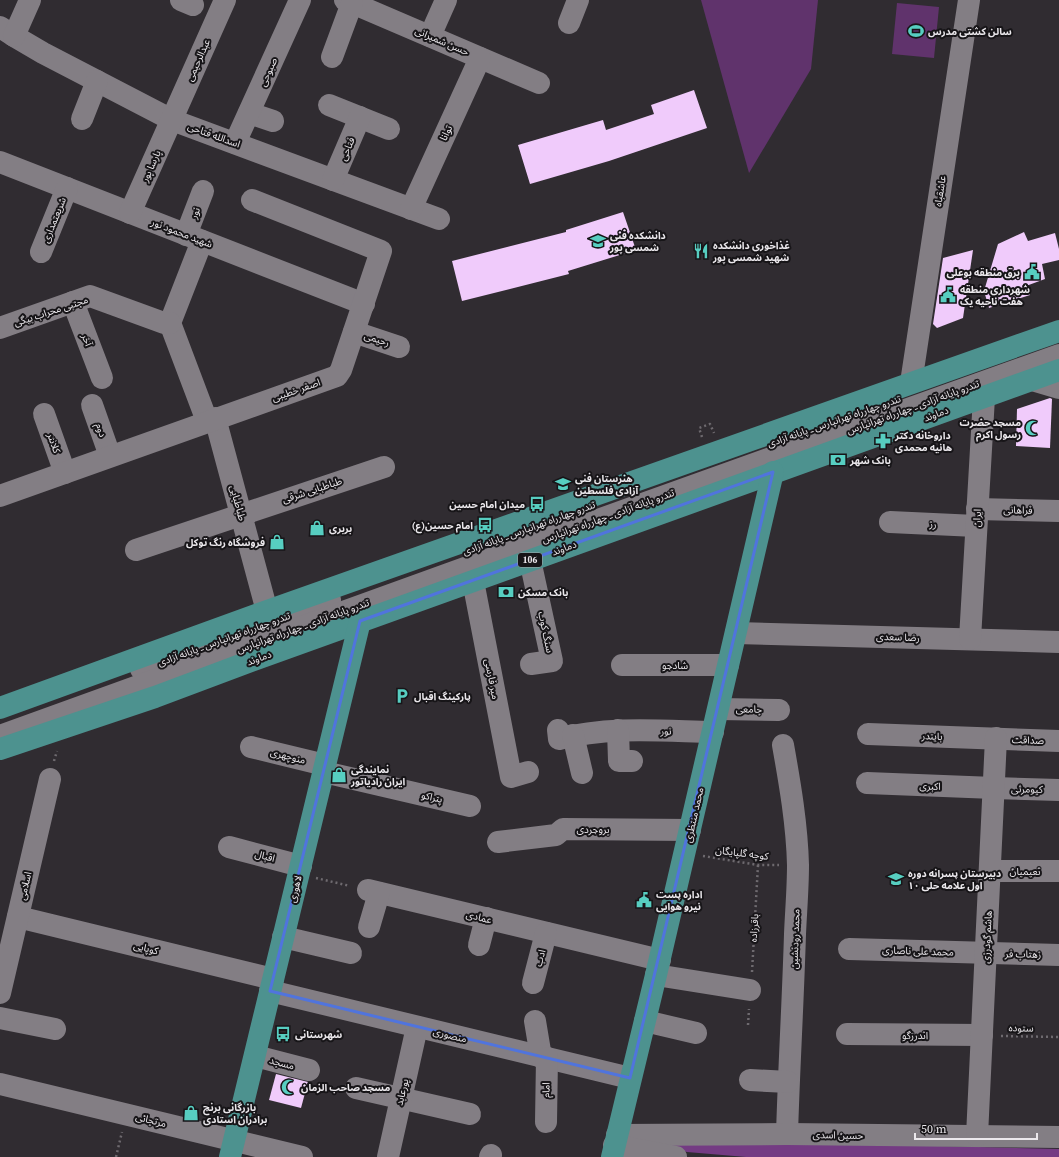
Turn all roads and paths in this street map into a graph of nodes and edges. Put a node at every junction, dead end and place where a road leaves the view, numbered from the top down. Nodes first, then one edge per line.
1 (30, 0) edge
2 (225, 0) edge
3 (300, 0) edge
4 (446, 0) edge
5 (578, 0) edge
6 (969, 0) edge
7 (348, 1) edge
8 (569, 23) dead end
9 (7, 32) edge
10 (430, 36) junction
11 (332, 57) dead end
12 (480, 58) junction
13 (97, 81) junction
14 (539, 82) dead end
15 (329, 104) dead end
16 (249, 113) junction
17 (360, 117) junction
18 (82, 119) dead end
19 (172, 120) junction
20 (273, 121) dead end
21 (389, 130) dead end
22 (235, 143) junction
23 (0, 162) edge
24 (333, 180) junction
25 (67, 188) junction
26 (203, 191) dead end
27 (252, 200) dead end
28 (411, 209) junction
29 (130, 213) junction
30 (439, 219) dead end
31 (194, 238) junction
32 (41, 252) dead end
33 (73, 302) junction
34 (364, 304) junction
35 (170, 322) junction
36 (0, 328) edge
37 (1059, 331) edge
38 (354, 332) junction
39 (1059, 342) edge
40 (400, 347) dead end
41 (1059, 355) edge
42 (1059, 370) edge
43 (102, 378) dead end
44 (1032, 380) junction
45 (911, 383) junction
46 (1059, 388) edge
47 (984, 397) junction
48 (92, 404) dead end
49 (44, 414) dead end
50 (211, 420) junction
51 (710, 424) dead end
52 (699, 428) dead end
53 (110, 456) junction
54 (384, 467) dead end
55 (774, 472) junction
56 (65, 473) junction
57 (0, 496) edge
58 (1059, 511) edge
59 (241, 514) junction
60 (977, 518) junction
61 (890, 522) dead end
62 (136, 550) dead end
63 (530, 560) junction
64 (472, 581) junction
65 (267, 611) junction
66 (360, 621) junction
67 (736, 633) junction
68 (970, 639) junction
69 (1059, 642) edge
70 (140, 657) junction
71 (531, 664) dead end
72 (622, 665) dead end
73 (728, 665) junction
74 (0, 692) edge
75 (155, 697) junction
76 (0, 708) edge
77 (719, 709) junction
78 (779, 710) dead end
79 (0, 720) edge
80 (618, 730) junction
81 (713, 732) junction
82 (868, 734) dead end
83 (0, 736) edge
84 (996, 738) junction
85 (1059, 741) edge
86 (783, 745) dead end
87 (251, 747) dead end
88 (0, 749) edge
89 (632, 761) dead end
90 (0, 762) edge
91 (324, 769) junction
92 (582, 774) dead end
93 (519, 775) dead end
94 (50, 779) dead end
95 (867, 783) dead end
96 (994, 788) junction
97 (1059, 790) edge
98 (470, 806) dead end
99 (690, 830) junction
100 (498, 842) dead end
101 (229, 847) dead end
102 (685, 854) junction
103 (758, 865) junction
104 (798, 865) junction
105 (300, 870) junction
106 (990, 871) junction
107 (1059, 871) edge
108 (373, 891) junction
109 (18, 917) junction
110 (486, 918) junction
111 (369, 927) dead end
112 (546, 933) junction
113 (283, 937) junction
114 (478, 944) dead end
115 (849, 949) dead end
116 (351, 954) dead end
117 (986, 954) junction
118 (1059, 955) edge
119 (658, 968) junction
120 (533, 983) dead end
121 (272, 985) junction
122 (750, 990) junction
123 (0, 993) edge
124 (0, 1018) edge
125 (535, 1021) dead end
126 (645, 1021) junction
127 (748, 1025) dead end
128 (417, 1027) junction
129 (55, 1029) dead end
130 (696, 1033) dead end
131 (847, 1034) dead end
132 (982, 1036) junction
133 (1059, 1037) edge
134 (255, 1056) junction
135 (544, 1058) junction
136 (309, 1070) dead end
137 (630, 1078) junction
138 (750, 1080) dead end
139 (788, 1082) junction
140 (0, 1084) edge
141 (356, 1088) dead end
142 (401, 1097) junction
143 (127, 1114) junction
144 (470, 1114) dead end
145 (546, 1122) dead end
146 (787, 1134) junction
147 (977, 1136) junction
148 (1059, 1137) edge
149 (614, 1146) edge
150 (232, 1149) edge
151 (116, 1157) edge
152 (302, 1157) edge
153 (388, 1157) edge
154 (676, 1157) edge

1 - 9 street
2 - 19 street, عبدالرحیمی
3 - 16 street, صبوحی
4 - 10 street
5 - 8 street
6 - 45 street, عاشقباه
7 - 10 street, حسن شمیرانی
7 - 11 street
9 - 13 street, اسدالله فتاحی
10 - 12 street, حسن شمیرانی
12 - 14 street, حسن شمیرانی
12 - 28 street, توانا
13 - 18 street
13 - 19 street, اسدالله فتاحی
15 - 17 street
16 - 20 street
16 - 22 street, صبوحی
17 - 21 street
17 - 24 street, فتاحی
19 - 22 street, اسدالله فتاحی
19 - 29 street, پارسا پور
22 - 24 street, اسدالله فتاحی
23 - 25 street, شهید محمود نور
24 - 28 street, اسدالله فتاحی
25 - 29 street, شهید محمود نور
25 - 32 street, شریعتمداری
26 - 31 street, نور
27 - 34 street, اصغر خطیبی
28 - 30 street, اسدالله فتاحی
29 - 31 street, شهید محمود نور
31 - 34 street, شهید محمود نور
31 - 35 street
33 - 35 street, مجتبی محراب بیگی
33 - 36 street, مجتبی محراب بیگی
33 - 43 street, آخر
34 - 38 street, اصغر خطیبی
35 - 50 street, طباطبایی
37 - 45 main road
38 - 40 street, رحیمی
38 - 50 street, اصغر خطیبی
39 - 79 street, تندرو چهارراه تهرانپارس ـ پایانه آزادی
41 - 83 street, تندرو پایانه آزادی ـ چهارراه تهرانپارس
42 - 44 main road, دماوند / 106
44 - 46 street
44 - 47 main road, دماوند / 106
45 - 65 main road
47 - 55 main road, دماوند / 106
47 - 60 street, ایران
48 - 53 street, دوم
49 - 56 street, کلانتر
50 - 53 street, اصغر خطیبی
50 - 59 street, طباطبایی
51 - 52 path
53 - 56 street, اصغر خطیبی
54 - 59 street, طباطبایی شرقی
55 - 63 main road, دماوند / 106
55 - 67 main road, محمد منتظری
56 - 57 street, اصغر خطیبی
58 - 60 street, فراهانی
59 - 62 street, طباطبایی شرقی
59 - 65 street, طباطبایی
60 - 61 street, رز
60 - 68 street, ایران
63 - 64 main road, دماوند / 106
63 - 71 street, سنگ کوب
64 - 66 main road, دماوند / 106
64 - 93 street, میر فارسی
65 - 70 main road
66 - 75 main road, دماوند / 106
66 - 91 main road, لاهوری
67 - 68 street, رضا سعدی
67 - 73 main road, محمد منتظری
68 - 69 street, رضا سعدی
70 - 74 main road
70 - 76 main road
72 - 73 street, شادجو
73 - 77 main road, محمد منتظری
75 - 88 main road, دماوند / 106
75 - 90 main road
77 - 78 street, جامعی
77 - 81 main road, محمد منتظری
80 - 81 street, نور
80 - 89 street
80 - 92 street, نور
81 - 99 main road, محمد منتظری
82 - 84 street, بایندر
84 - 85 street, صداقت
84 - 96 street, هاشم گودرزی
86 - 104 street, محمد رودنشین
87 - 91 street, منوچهری
91 - 98 street, پتراکو
91 - 105 main road, لاهوری
94 - 109 street, اسلامی
95 - 96 street, اکبری
96 - 97 street, کیومرثی
96 - 106 street, هاشم گودرزی
99 - 100 street, بروجردی
99 - 102 main road, محمد منتظری
101 - 105 street, اقبال
102 - 103 path, کوچه گلپایگان
102 - 119 main road, محمد منتظری
103 - 104 path, کوچه گلپایگان
103 - 122 path, باقرزاده
104 - 139 street, محمد رودنشین
105 - 108 path
105 - 113 main road, لاهوری
106 - 107 street, نعیمیان
106 - 117 street, هاشم گودرزی
108 - 110 street, عمادی
108 - 111 street
109 - 121 street, کوپایی
109 - 123 street, اسلامی
110 - 112 street, عمادی
110 - 114 street
112 - 119 street, عمادی
112 - 120 street, ادب
113 - 116 street
113 - 121 main road, لاهوری
115 - 117 street, محمد علی ناصاری
117 - 118 street, زهتاب فر
117 - 132 street, هاشم گودرزی
119 - 122 street
119 - 126 main road, محمد منتظری
121 - 128 street, منصوری
121 - 134 main road, لاهوری
122 - 127 path, باقرزاده
124 - 129 street
125 - 135 street, امام
126 - 130 street
126 - 137 main road, محمد منتظری
128 - 135 street, منصوری
128 - 142 street, پورعابد
131 - 132 street, اندرزگو
132 - 133 path, ستوده
132 - 147 street, هاشم گودرزی
134 - 136 street, مسجد
134 - 150 main road, لاهوری
135 - 137 street, منصوری
135 - 145 street, امام
137 - 149 main road, محمد منتظری
138 - 139 street
139 - 146 street, محمد رودنشین
140 - 143 street, مرتجائی
141 - 142 street
142 - 144 street
142 - 153 street, پورعابد
143 - 150 street, مرتجائی
143 - 151 path
146 - 147 street, حسین اسدی
146 - 149 street, حسین اسدی
147 - 148 street, حسین اسدی
149 - 154 street
150 - 152 street, مرتجائی

